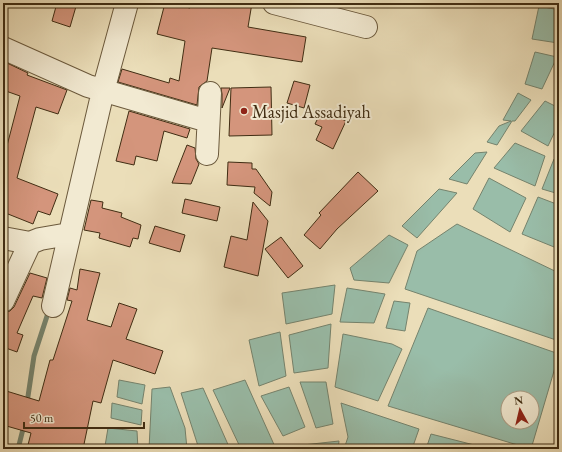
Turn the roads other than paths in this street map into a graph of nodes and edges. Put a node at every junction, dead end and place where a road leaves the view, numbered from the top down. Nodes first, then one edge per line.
1 (127, 3) edge
2 (274, 3) edge
3 (366, 27) dead end
4 (3, 48) edge
5 (97, 89) junction
6 (210, 93) dead end
7 (208, 121) junction
8 (207, 154) dead end
9 (67, 235) junction
10 (3, 238) edge
11 (35, 241) junction
12 (3, 301) edge
13 (53, 306) dead end

1 - 5 street
2 - 3 street
4 - 5 street
5 - 7 street
5 - 9 street
6 - 7 street
7 - 8 street
9 - 11 street
9 - 13 street
10 - 11 street
11 - 12 street

